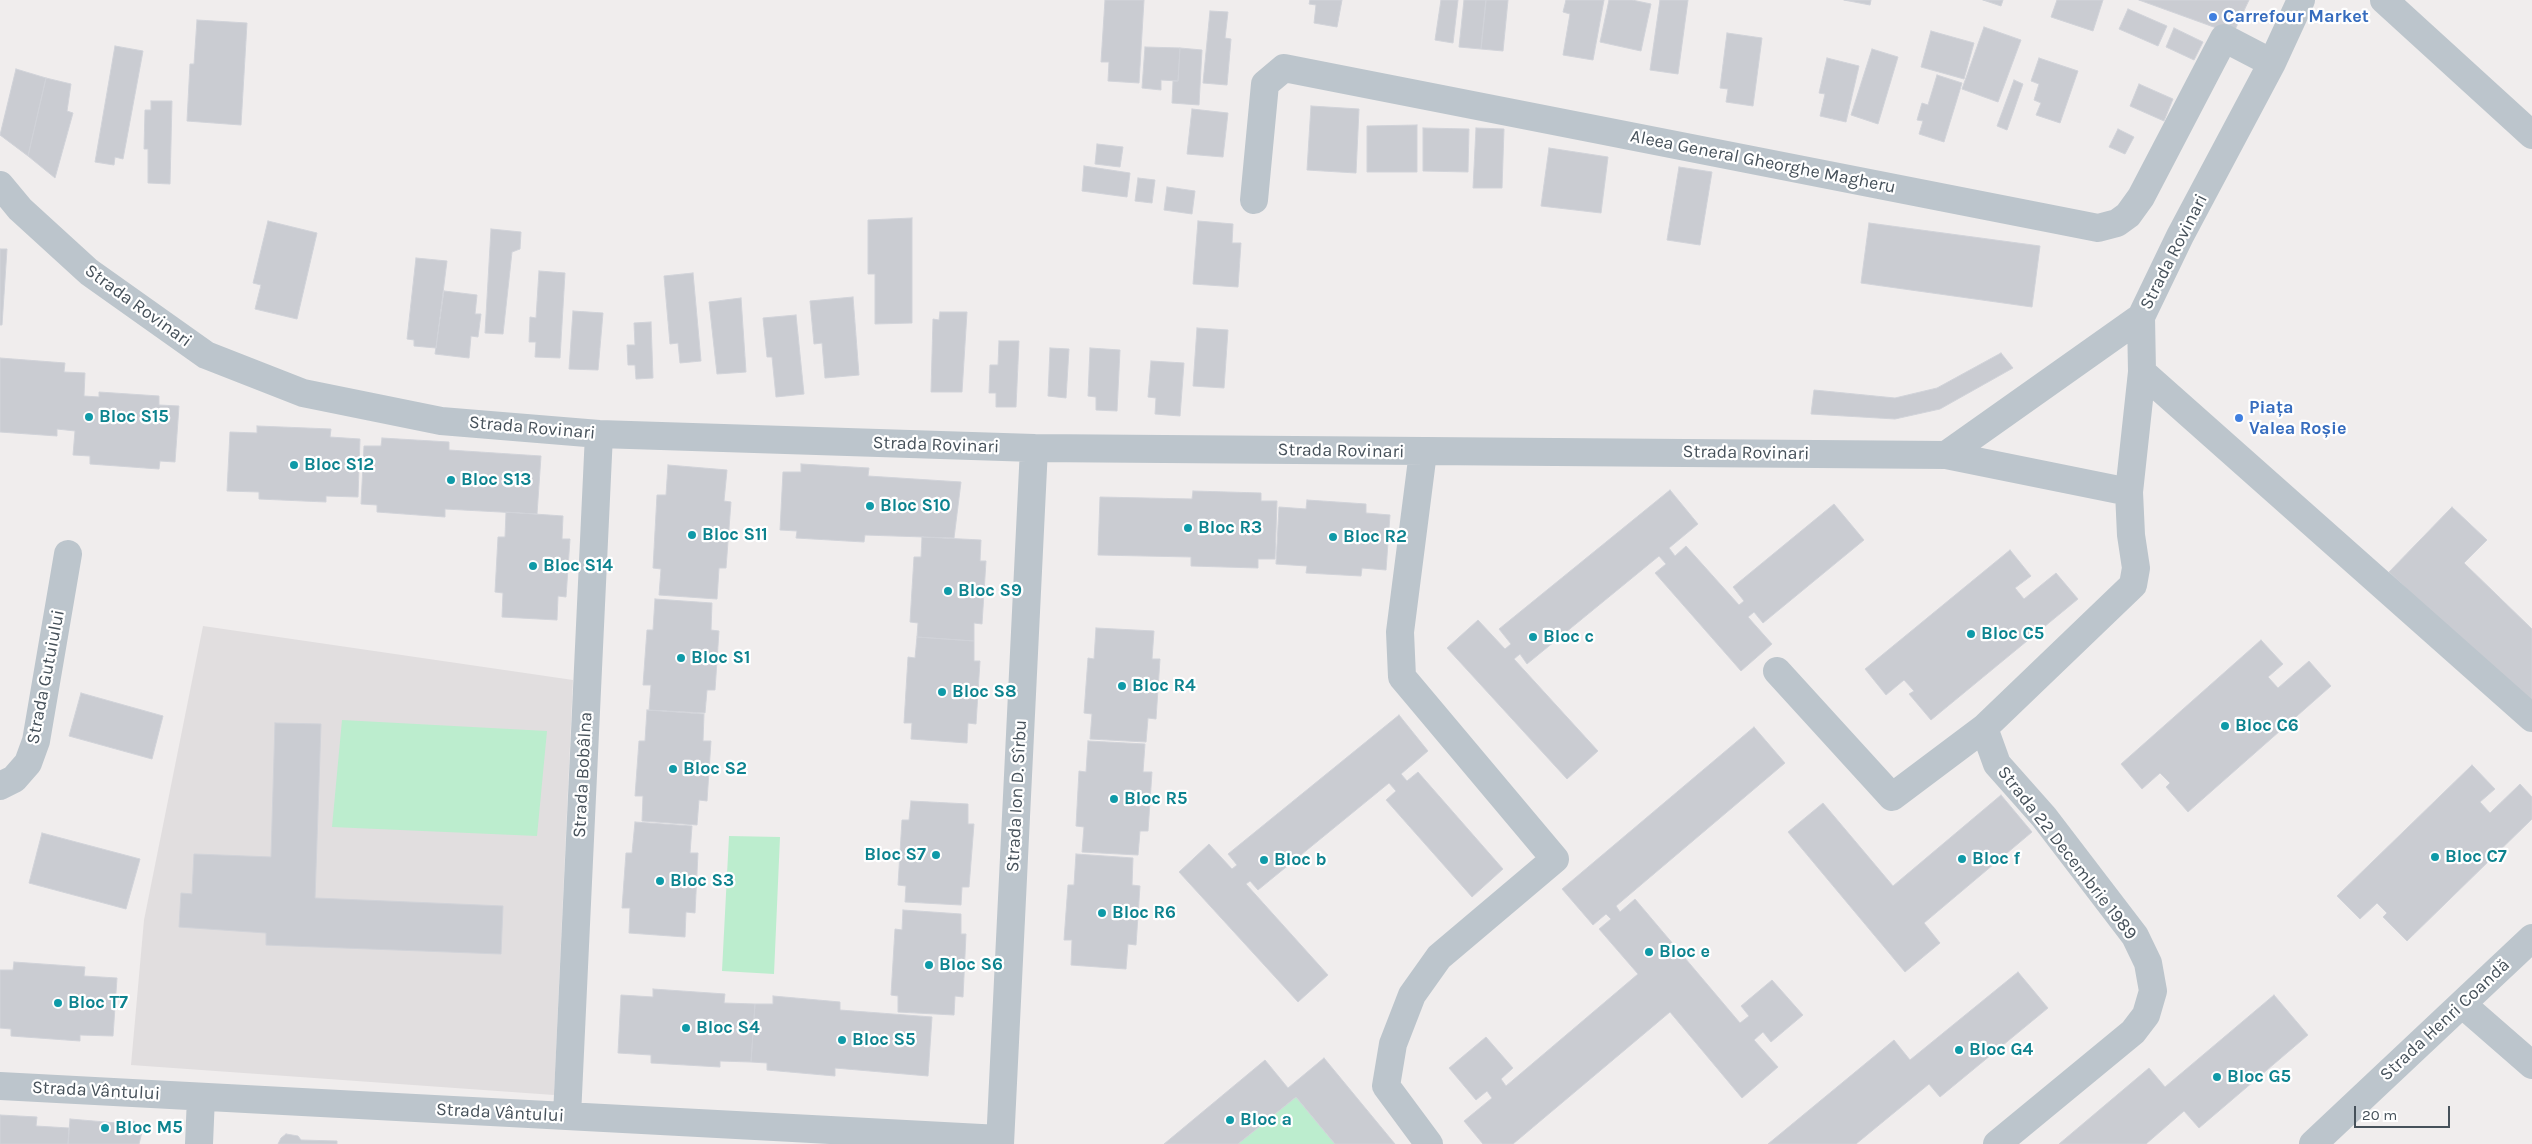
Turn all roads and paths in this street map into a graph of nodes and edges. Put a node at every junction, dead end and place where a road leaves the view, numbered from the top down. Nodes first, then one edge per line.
1 (2301, 0) edge
2 (2384, 0) edge
3 (2272, 63) junction
4 (2532, 135) edge
5 (0, 185) edge
6 (1254, 200) dead end
7 (2141, 317) junction
8 (2142, 372) junction
9 (599, 434) junction
10 (1034, 448) junction
11 (1423, 452) junction
12 (1946, 455) junction
13 (2129, 492) junction
14 (68, 554) dead end
15 (1777, 671) dead end
16 (2532, 718) edge
17 (1984, 728) junction
18 (0, 786) edge
19 (2532, 938) edge
20 (2462, 1004) junction
21 (2532, 1065) edge
22 (0, 1086) edge
23 (201, 1097) junction
24 (567, 1116) junction
25 (1001, 1142) edge
26 (200, 1144) edge
27 (1429, 1144) edge
28 (1997, 1144) edge
29 (2313, 1144) edge

1 - 3 street, Strada Rovinari
2 - 4 street
3 - 6 street, Aleea General Gheorghe Magheru
3 - 7 street, Strada Rovinari
5 - 9 street, Strada Rovinari
7 - 8 street
7 - 12 street, Strada Rovinari
8 - 13 street
8 - 16 street
9 - 10 street, Strada Rovinari
9 - 24 street, Strada Bobâlna
10 - 11 street, Strada Rovinari
10 - 25 street, Strada Ion D. Sîrbu
11 - 12 street, Strada Rovinari
11 - 27 street
12 - 13 street, Strada Rovinari
13 - 17 street
14 - 18 street, Strada Gutuiului
15 - 17 street
17 - 28 street, Strada 22 Decembrie 1989
19 - 20 street, Strada Henri Coandă
20 - 21 street
20 - 29 street, Strada Henri Coandă
22 - 23 street, Strada Vântului
23 - 24 street, Strada Vântului
23 - 26 street
24 - 25 street, Strada Vântului

